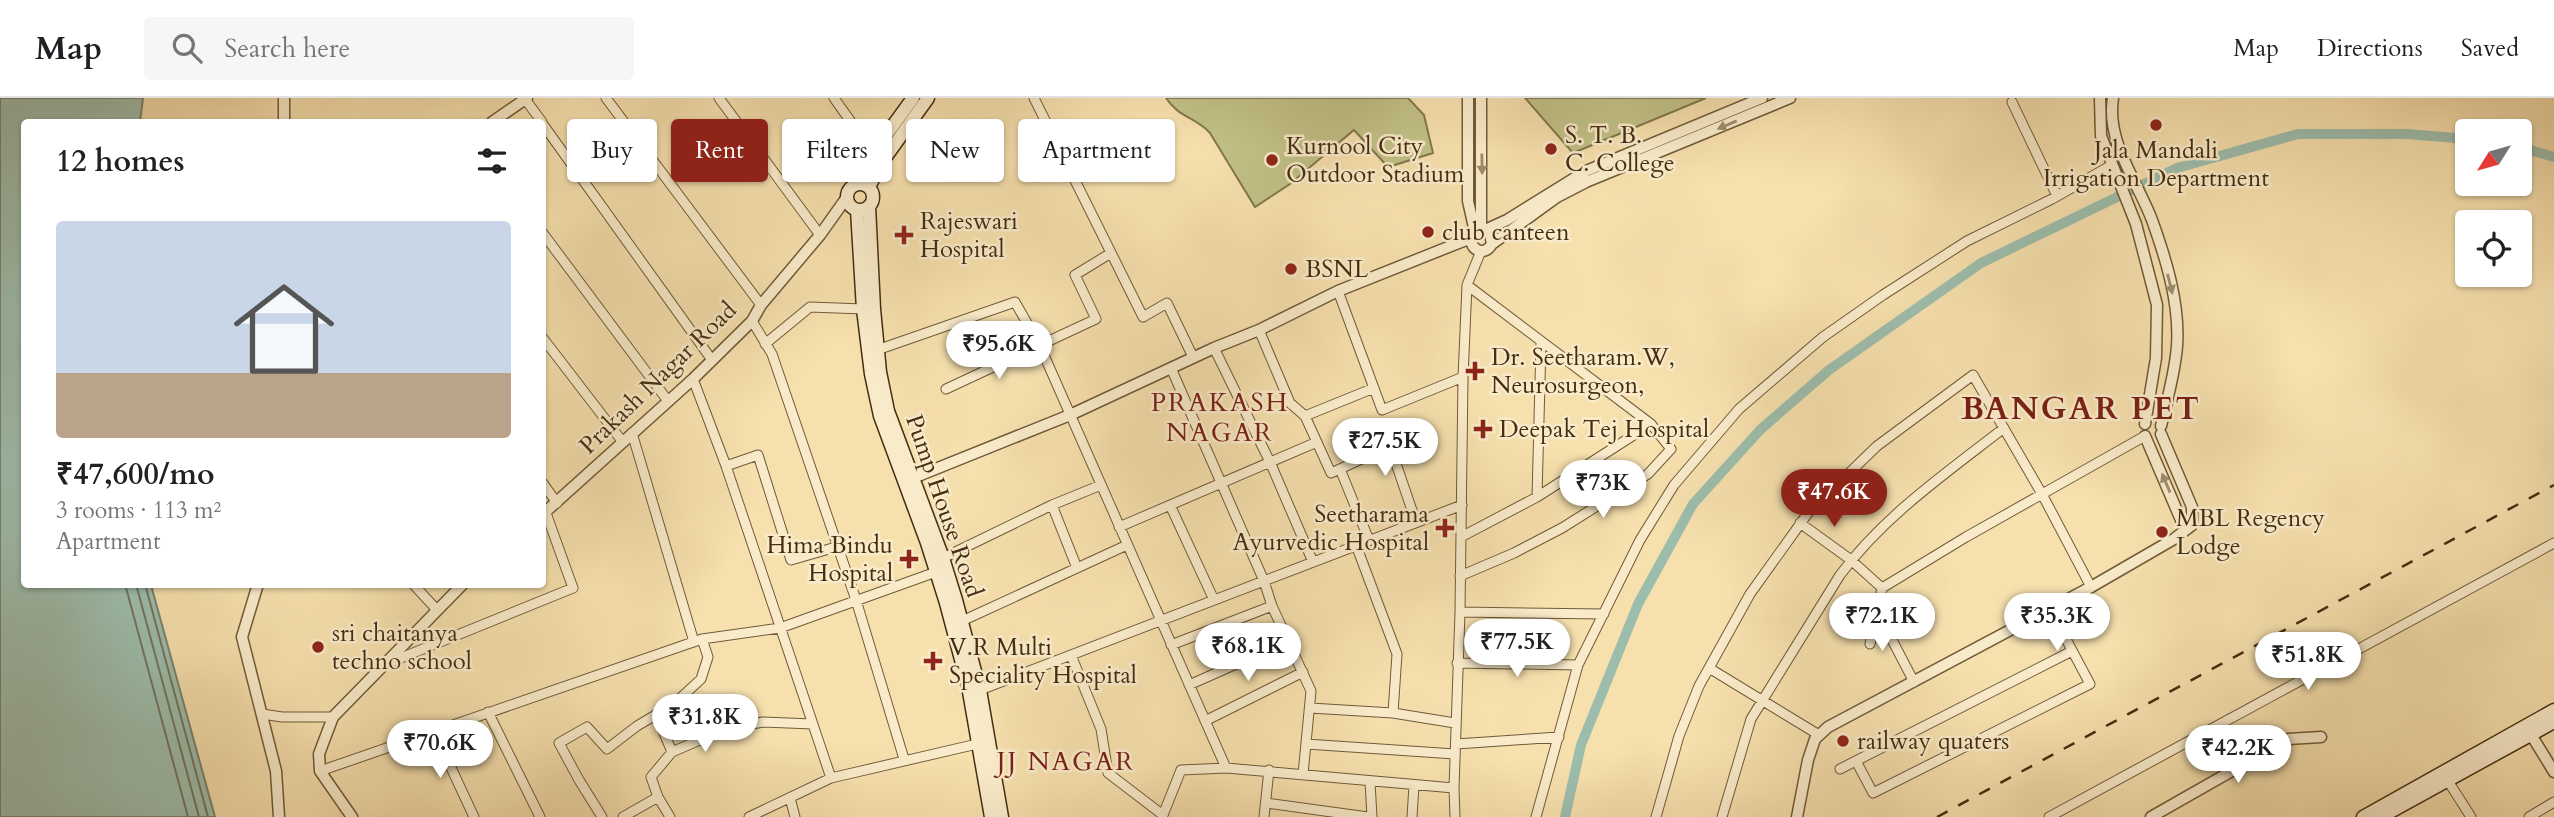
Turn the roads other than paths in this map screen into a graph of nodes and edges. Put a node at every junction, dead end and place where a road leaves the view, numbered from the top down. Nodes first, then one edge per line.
1 (284, 98) edge
2 (526, 98) edge
3 (606, 98) edge
4 (719, 98) edge
5 (834, 98) edge
6 (913, 98) edge
7 (928, 98) edge
8 (1034, 98) edge
9 (1468, 98) edge
10 (1481, 98) edge
11 (1762, 98) edge
12 (1790, 98) edge
13 (2100, 98) edge
14 (2113, 98) edge
15 (2012, 102) dead end
16 (284, 119) edge
17 (496, 119) edge
18 (539, 119) edge
19 (849, 119) edge
20 (892, 127) edge
21 (546, 129) edge
22 (2112, 165) junction
23 (864, 182) edge
24 (863, 186) junction
25 (2057, 196) junction
26 (847, 197) junction
27 (863, 208) junction
28 (1478, 232) junction
29 (820, 235) junction
30 (546, 237) edge
31 (1492, 244) junction
32 (1480, 251) junction
33 (1111, 253) junction
34 (1467, 285) junction
35 (1338, 291) junction
36 (761, 305) junction
37 (863, 309) junction
38 (752, 321) junction
39 (1259, 330) junction
40 (546, 342) edge
41 (1541, 343) junction
42 (765, 344) junction
43 (1040, 346) junction
44 (1214, 348) junction
45 (877, 350) junction
46 (1193, 357) junction
47 (712, 360) junction
48 (1171, 369) junction
49 (1462, 377) junction
50 (693, 379) junction
51 (1374, 388) junction
52 (946, 389) dead end
53 (668, 401) junction
54 (1070, 415) junction
55 (1305, 415) junction
56 (1651, 424) junction
57 (2004, 428) junction
58 (2145, 430) junction
59 (2161, 430) junction
60 (632, 433) junction
61 (622, 441) junction
62 (1317, 442) junction
63 (1270, 462) junction
64 (726, 466) junction
65 (1340, 469) junction
66 (908, 480) junction
67 (1222, 483) junction
68 (1101, 485) junction
69 (546, 488) edge
70 (2042, 494) junction
71 (1537, 497) junction
72 (557, 503) junction
73 (1052, 505) junction
74 (1170, 505) junction
75 (1462, 505) junction
76 (546, 512) edge
77 (546, 519) edge
78 (1416, 522) junction
79 (1800, 523) junction
80 (2192, 525) junction
81 (1119, 527) junction
82 (1461, 537) junction
83 (1369, 540) junction
84 (2554, 543) edge
85 (1128, 545) junction
86 (1356, 545) junction
87 (836, 547) junction
88 (943, 558) junction
89 (1851, 560) junction
90 (1313, 562) junction
91 (1077, 568) junction
92 (936, 572) junction
93 (1460, 576) junction
94 (1264, 580) junction
95 (1882, 587) junction
96 (2091, 587) junction
97 (257, 588) edge
98 (417, 588) edge
99 (459, 588) edge
100 (856, 600) junction
101 (1214, 600) junction
102 (1272, 606) junction
103 (2050, 609) junction
104 (436, 610) junction
105 (1877, 611) junction
106 (1460, 612) junction
107 (1604, 614) junction
108 (1161, 620) junction
109 (962, 621) junction
110 (780, 628) junction
111 (698, 640) junction
112 (1288, 641) junction
113 (1171, 645) junction
114 (1870, 645) dead end
115 (2072, 651) junction
116 (1071, 655) junction
117 (1457, 663) junction
118 (1578, 665) junction
119 (380, 666) junction
120 (1709, 668) junction
121 (1303, 673) junction
122 (1914, 682) junction
123 (1189, 685) junction
124 (980, 690) junction
125 (1762, 701) junction
126 (1310, 708) junction
127 (2554, 710) edge
128 (488, 712) junction
129 (1393, 713) junction
130 (262, 714) junction
131 (656, 714) junction
132 (333, 717) junction
133 (1205, 720) junction
134 (2554, 722) edge
135 (1455, 723) junction
136 (813, 724) junction
137 (2529, 730) junction
138 (434, 731) junction
139 (1819, 735) junction
140 (1559, 737) junction
141 (2321, 737) dead end
142 (977, 744) junction
143 (1306, 744) junction
144 (1455, 749) junction
145 (672, 752) junction
146 (904, 760) junction
147 (1856, 761) junction
148 (1226, 768) junction
149 (1840, 769) dead end
150 (320, 771) junction
151 (1269, 771) junction
152 (2554, 772) edge
153 (1303, 774) junction
154 (831, 778) junction
155 (2448, 781) junction
156 (1370, 782) junction
157 (1413, 785) junction
158 (1454, 788) junction
159 (658, 797) junction
160 (790, 798) junction
161 (2554, 802) edge
162 (1266, 803) junction
163 (2380, 815) edge
164 (2155, 816) edge
165 (279, 817) edge
166 (352, 817) edge
167 (474, 817) edge
168 (540, 817) edge
169 (602, 817) edge
170 (623, 817) edge
171 (670, 817) edge
172 (749, 817) edge
173 (796, 817) edge
174 (991, 817) edge
175 (1002, 817) edge
176 (1264, 817) edge
177 (1370, 817) edge
178 (1412, 817) edge
179 (1455, 817) edge
180 (1536, 817) edge
181 (1656, 817) edge
182 (1722, 817) edge
183 (1797, 817) edge
184 (2049, 817) edge
185 (2363, 817) edge
186 (2471, 817) edge
187 (2529, 817) edge

1 - 16 street
2 - 17 street
2 - 18 street
3 - 36 street
4 - 29 street
5 - 19 street
6 - 20 main road
7 - 24 main road
8 - 33 street
9 - 28 street
10 -> 28 street
11 - 28 street
12 -> 31 street
13 - 22 street
14 -> 59 street
15 - 25 street
21 - 47 street
22 - 25 street
22 - 58 street
23 - 24 main road
24 - 26 main road
24 - 27 main road
25 - 107 street
26 - 27 main road
26 - 29 street, Prakash Nagar Road
27 - 37 main road
27 - 45 main road, Pump House Road
28 - 31 street
28 - 32 street
28 - 35 street
29 - 36 street, Prakash Nagar Road
30 - 53 street
31 - 32 street
32 - 34 street
33 - 43 street
33 - 46 street
34 - 41 street
34 - 49 street
35 - 39 street
35 - 51 street
36 - 38 street, Prakash Nagar Road
37 - 42 street
37 - 66 main road
38 - 42 street
38 - 47 street, Prakash Nagar Road
39 - 44 street
39 - 55 street
40 - 61 street
41 - 56 street
41 - 71 street
42 - 87 street
43 - 45 street
43 - 52 street
43 - 54 street
44 - 46 street
44 - 63 street
45 - 66 main road, Pump House Road
46 - 48 street
47 - 50 street, Prakash Nagar Road
48 - 54 street
48 - 67 street
49 - 51 street
49 - 75 street
50 - 53 street, Prakash Nagar Road
50 - 64 street
51 - 55 street
53 - 60 street, Prakash Nagar Road
54 - 66 street
54 - 68 street
55 - 62 street
56 - 71 street
56 - 93 street
57 - 70 street
57 - 79 street
57 - 89 street
58 - 59 street
58 - 70 street
80 -> 58 street
59 - 80 street
60 - 61 street, Prakash Nagar Road
60 - 111 street
61 - 72 street, Prakash Nagar Road
62 - 63 street
62 - 65 street
63 - 67 street
63 - 90 street
64 - 87 street
64 - 110 street
65 - 78 street
65 - 83 street
66 - 88 main road, Pump House Road
66 - 92 main road
67 - 74 street
67 - 94 street
68 - 73 street
68 - 81 street
69 - 72 street
70 - 95 street
70 - 96 street
71 - 82 street
72 - 76 street, Prakash Nagar Road
73 - 88 street
73 - 91 street
74 - 81 street
74 - 101 street
75 - 78 street
75 - 82 street
77 - 119 street
78 - 83 street
79 - 89 street
79 - 120 street
80 - 96 street
81 - 85 street
82 - 93 street
83 - 86 street
84 - 184 street
85 - 91 street
85 - 108 street
86 - 90 street
86 - 129 street
87 - 100 street
88 - 92 street
88 - 109 main road, Pump House Road
89 - 95 street
89 - 125 street
90 - 94 street
91 - 109 street
92 - 100 street
92 - 142 main road
93 - 106 street
94 - 101 street
94 - 102 street
95 - 105 street
96 - 103 street
97 - 130 street
98 - 104 street
99 - 104 street
100 - 110 street
100 - 146 street
101 - 108 street
102 - 112 street
102 - 113 street
103 - 115 street
103 - 122 street
104 - 119 street
105 - 114 street
105 - 122 street
106 - 107 street
106 - 117 street
107 - 118 street
108 - 113 street
108 - 116 street
109 - 124 main road, Pump House Road
110 - 111 street
110 - 136 street
111 - 128 street
111 - 131 street
112 - 121 street
112 - 123 street
113 - 123 street
115 - 147 street
115 - 147 street
116 - 124 street
116 - 148 street
117 - 118 street
117 - 135 street
118 - 140 street
119 - 132 street
120 - 125 street
120 - 181 street
121 - 126 street
121 - 133 street
122 - 139 street
123 - 133 street
124 - 175 main road, Pump House Road
125 - 139 street
125 - 182 street
126 - 129 street
126 - 143 street
127 - 137 main road
128 - 138 street
128 - 168 street
129 - 135 street
130 - 132 street
130 - 165 street
131 - 145 street
131 - 169 street
132 - 150 street
133 - 148 street
134 - 137 main road
135 - 144 street
136 - 145 street
136 - 154 street
137 - 152 street
137 - 155 main road
137 - 163 main road
138 - 150 street
138 - 167 street
139 - 183 street
140 - 144 street
140 - 180 street
141 - 164 street
142 - 146 street
142 - 174 main road
143 - 144 street
143 - 153 street
144 - 158 street
145 - 159 street
146 - 154 street
147 - 149 street
148 - 151 street
150 - 166 street
151 - 153 street
151 - 162 street
153 - 156 street
154 - 160 street
155 - 163 main road
155 - 186 street
156 - 157 street
156 - 177 street
157 - 158 street
157 - 178 street
158 - 179 street
159 - 170 street
159 - 171 street
160 - 172 street
160 - 173 street
161 - 187 street
162 - 176 street
162 - 177 street
163 - 185 main road

